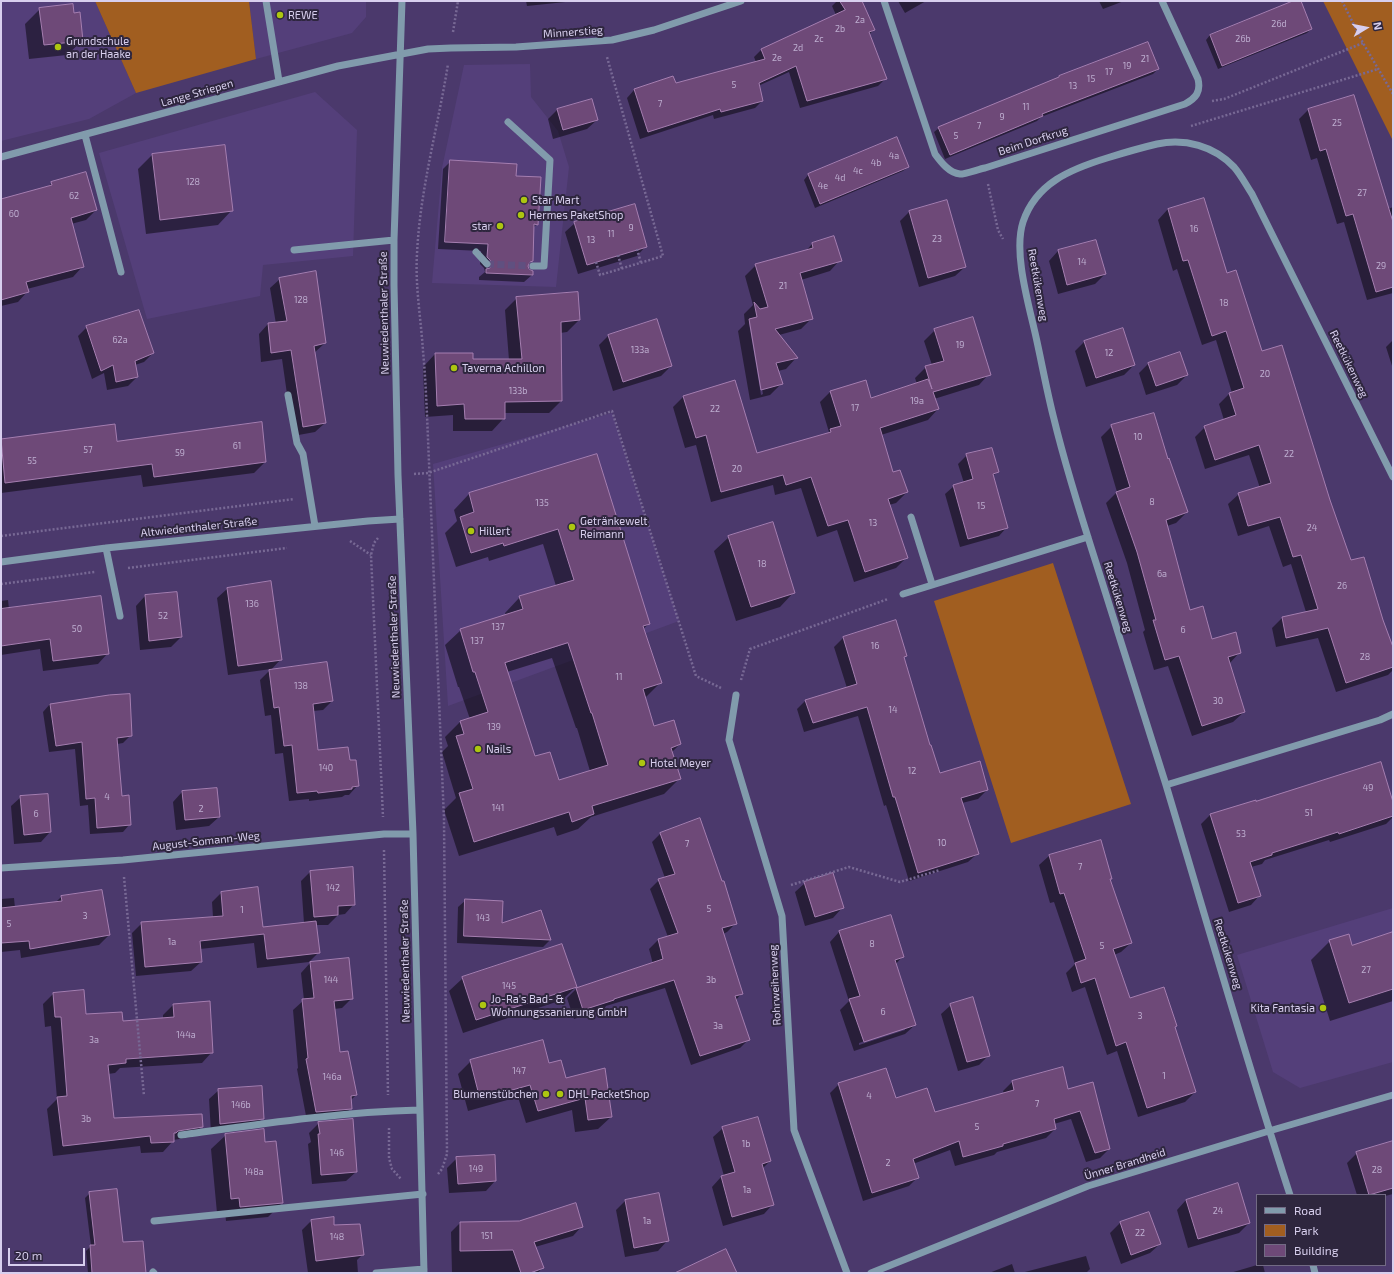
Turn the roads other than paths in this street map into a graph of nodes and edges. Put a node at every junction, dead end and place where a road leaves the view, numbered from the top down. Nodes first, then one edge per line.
1 (266, 1) edge
2 (402, 1) edge
3 (741, 1) edge
4 (884, 1) edge
5 (1162, 1) edge
6 (401, 54) junction
7 (279, 81) junction
8 (508, 122) dead end
9 (85, 135) junction
10 (1, 157) edge
11 (394, 240) junction
12 (294, 250) dead end
13 (476, 252) dead end
14 (487, 264) dead end
15 (533, 266) tunnel mouth
16 (121, 272) dead end
17 (288, 395) dead end
18 (1393, 477) edge
19 (911, 517) dead end
20 (400, 519) junction
21 (315, 526) junction
22 (1088, 537) junction
23 (106, 548) junction
24 (1, 562) edge
25 (932, 584) junction
26 (903, 594) road end
27 (120, 616) dead end
28 (736, 695) road end
29 (1393, 714) edge
30 (1166, 785) junction
31 (413, 834) junction
32 (1, 868) edge
33 (1393, 1095) edge
34 (419, 1110) junction
35 (1269, 1131) junction
36 (181, 1135) dead end
37 (423, 1194) junction
38 (1290, 1194) edge
39 (154, 1221) dead end
40 (424, 1271) edge
41 (376, 1273) edge
42 (847, 1273) edge
43 (871, 1273) edge

1 - 7 street
2 - 6 street, Neuwiedenthaler Straße
3 - 6 street, Minnerstieg
4 - 5 street, Beim Dorfkrug
6 - 7 street, Lange Striepen
6 - 11 street, Neuwiedenthaler Straße
7 - 9 street, Lange Striepen
8 - 15 street
9 - 10 street, Lange Striepen
9 - 16 street
11 - 12 street
11 - 20 street, Neuwiedenthaler Straße
13 - 14 street
17 - 21 street
18 - 22 street, Reetkükenweg
19 - 25 street
20 - 21 street, Altwiedenthaler Straße
20 - 31 street, Neuwiedenthaler Straße
21 - 23 street, Altwiedenthaler Straße
22 - 25 street
22 - 30 street, Reetkükenweg
23 - 24 street, Altwiedenthaler Straße
23 - 27 street
25 - 26 street
28 - 42 street, Rohrweihenweg
29 - 30 street
30 - 35 street, Reetkükenweg
31 - 32 street, August-Somann-Weg
31 - 34 street, Neuwiedenthaler Straße
33 - 35 street, Ünner Brandheid
34 - 36 street
34 - 37 street, Neuwiedenthaler Straße
35 - 38 street, Reetkükenweg
35 - 43 street, Ünner Brandheid
37 - 39 street
37 - 40 street, Neuwiedenthaler Straße
40 - 41 street

